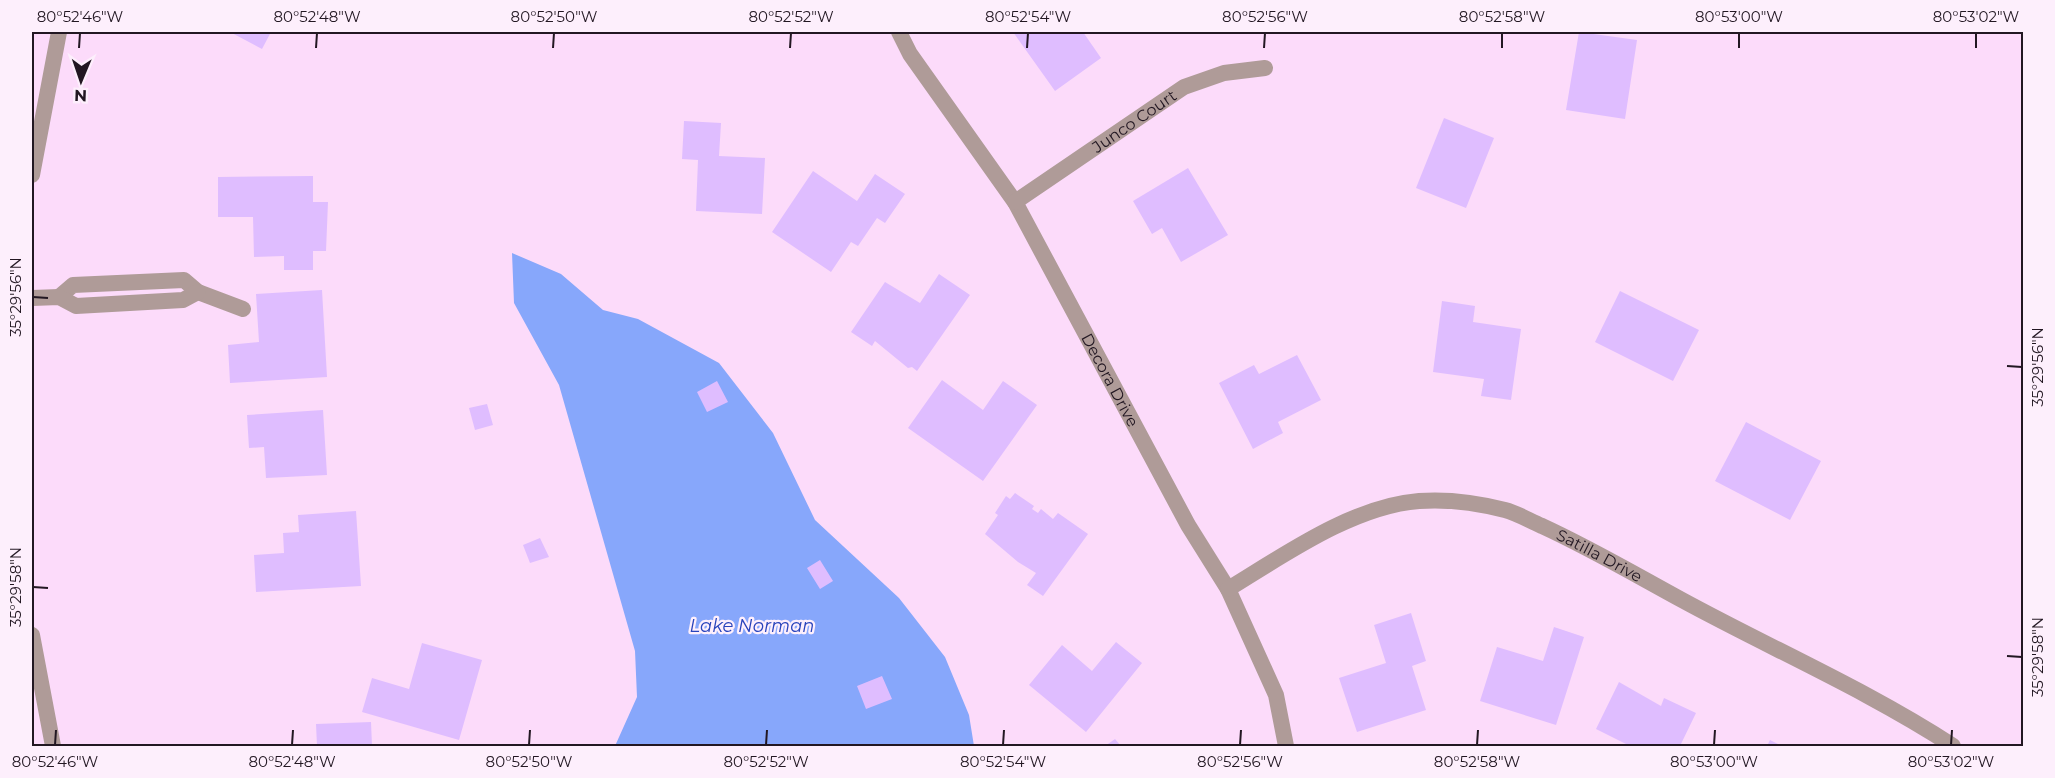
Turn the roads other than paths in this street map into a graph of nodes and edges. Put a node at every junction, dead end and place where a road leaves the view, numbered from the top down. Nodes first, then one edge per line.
1 (59, 32) edge
2 (899, 32) edge
3 (1265, 68) dead end
4 (32, 175) edge
5 (1015, 202) junction
6 (32, 298) edge
7 (243, 309) dead end
8 (1228, 589) junction
9 (33, 646) edge
10 (53, 747) edge
11 (1286, 747) edge
12 (1953, 747) edge

1 - 4 street
2 - 5 street, Decora Drive
3 - 5 street, Junco Court
5 - 8 street, Decora Drive
6 - 7 street
8 - 11 street, Decora Drive
8 - 12 street, Satilla Drive
9 - 10 street

